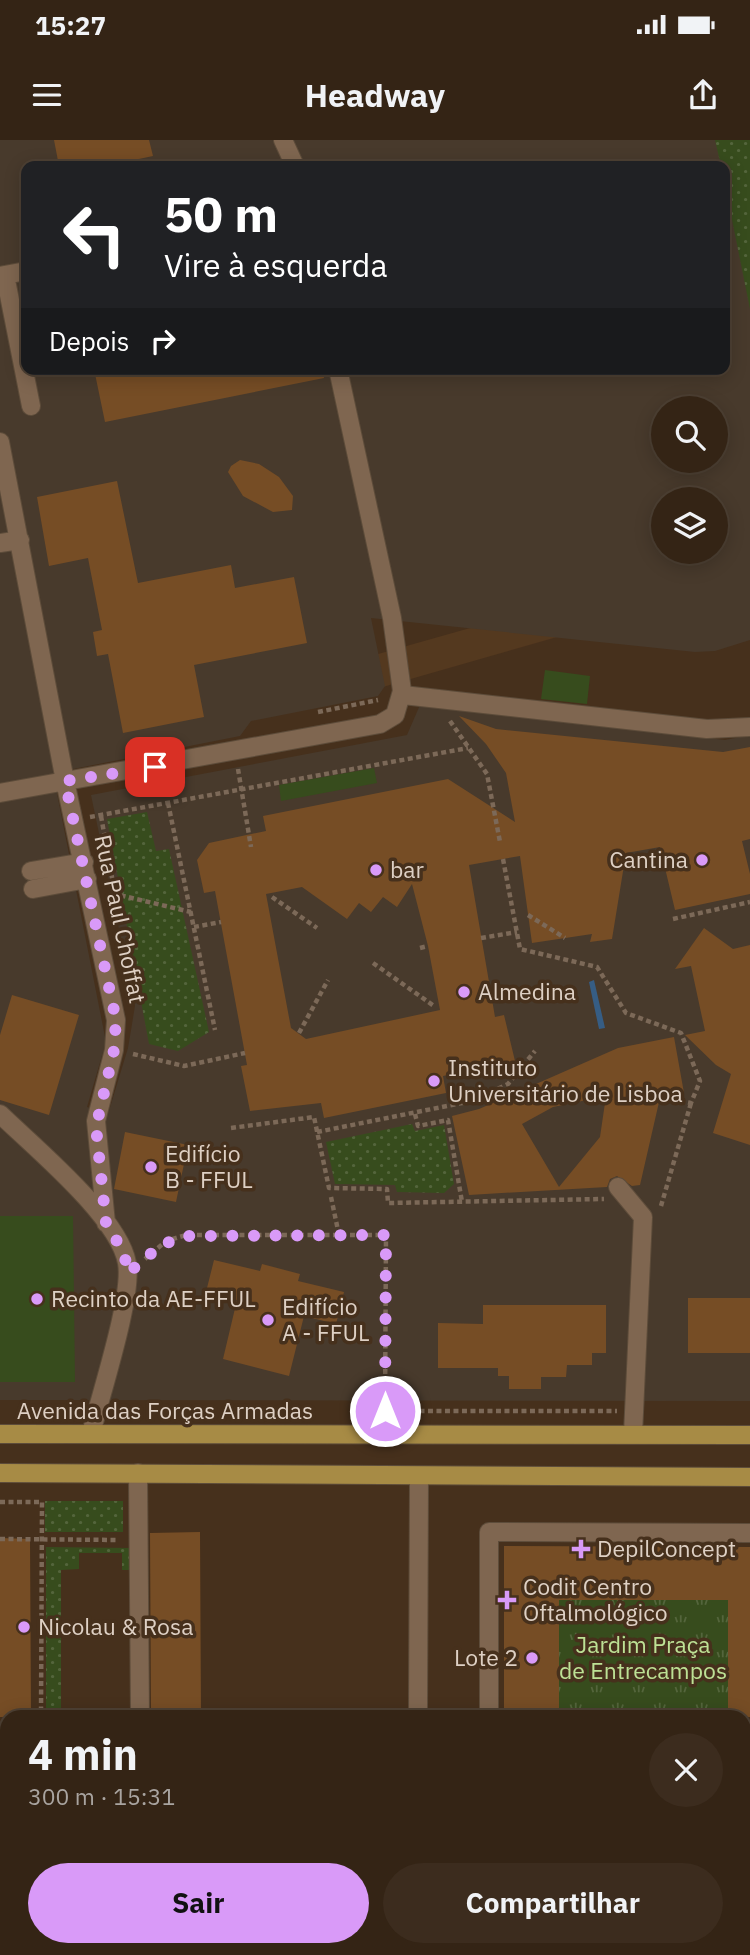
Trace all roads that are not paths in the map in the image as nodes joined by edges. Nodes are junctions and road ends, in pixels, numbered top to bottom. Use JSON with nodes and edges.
{"nodes":[{"id":1,"x":283,"y":140,"type":"edge"},
{"id":2,"x":293,"y":161,"type":"edge"},
{"id":3,"x":21,"y":272,"type":"edge"},
{"id":4,"x":3,"y":276,"type":"edge"},
{"id":5,"x":21,"y":360,"type":"edge"},
{"id":6,"x":24,"y":375,"type":"edge"},
{"id":7,"x":339,"y":375,"type":"edge"},
{"id":8,"x":31,"y":406,"type":"dead end"},
{"id":9,"x":0,"y":442,"type":"edge"},
{"id":10,"x":20,"y":540,"type":"junction"},
{"id":11,"x":0,"y":543,"type":"edge"},
{"id":12,"x":402,"y":695,"type":"junction"},
{"id":13,"x":750,"y":727,"type":"edge"},
{"id":14,"x":65,"y":781,"type":"junction"},
{"id":15,"x":0,"y":793,"type":"edge"},
{"id":16,"x":86,"y":870,"type":"junction"},
{"id":17,"x":32,"y":880,"type":"dead end"},
{"id":18,"x":0,"y":1114,"type":"edge"},
{"id":19,"x":618,"y":1187,"type":"dead end"},
{"id":20,"x":106,"y":1223,"type":"junction"},
{"id":21,"x":0,"y":1434,"type":"edge"},
{"id":22,"x":90,"y":1434,"type":"junction"},
{"id":23,"x":633,"y":1434,"type":"junction"},
{"id":24,"x":750,"y":1435,"type":"edge"},
{"id":25,"x":0,"y":1473,"type":"edge"},
{"id":26,"x":138,"y":1473,"type":"junction"},
{"id":27,"x":419,"y":1477,"type":"junction"},
{"id":28,"x":750,"y":1477,"type":"edge"},
{"id":29,"x":750,"y":1533,"type":"edge"},
{"id":30,"x":140,"y":1710,"type":"edge"},
{"id":31,"x":418,"y":1710,"type":"edge"},
{"id":32,"x":489,"y":1710,"type":"edge"}],
"edges":[{"from":1,"to":2,"type":"street"},
{"from":3,"to":4,"type":"street"},
{"from":4,"to":5,"type":"street"},
{"from":6,"to":8,"type":"street"},
{"from":7,"to":12,"type":"street"},
{"from":9,"to":10,"type":"street","name":"Rua Paul Choffat"},
{"from":10,"to":11,"type":"street"},
{"from":10,"to":14,"type":"street","name":"Rua Paul Choffat"},
{"from":12,"to":13,"type":"street"},
{"from":12,"to":14,"type":"street"},
{"from":14,"to":15,"type":"street"},
{"from":14,"to":16,"type":"street","name":"Rua Paul Choffat"},
{"from":16,"to":17,"type":"street"},
{"from":16,"to":20,"type":"street","name":"Rua Paul Choffat"},
{"from":18,"to":20,"type":"street"},
{"from":19,"to":23,"type":"street"},
{"from":20,"to":22,"type":"street"},
{"from":21,"to":22,"type":"main road","name":"Avenida das Forças Armadas"},
{"from":22,"to":23,"type":"main road","name":"Avenida das Forças Armadas"},
{"from":23,"to":24,"type":"main road","name":"Avenida das Forças Armadas"},
{"from":25,"to":26,"type":"main road"},
{"from":26,"to":27,"type":"main road"},
{"from":26,"to":30,"type":"street"},
{"from":27,"to":28,"type":"main road"},
{"from":27,"to":31,"type":"street"},
{"from":29,"to":32,"type":"street"}]}
